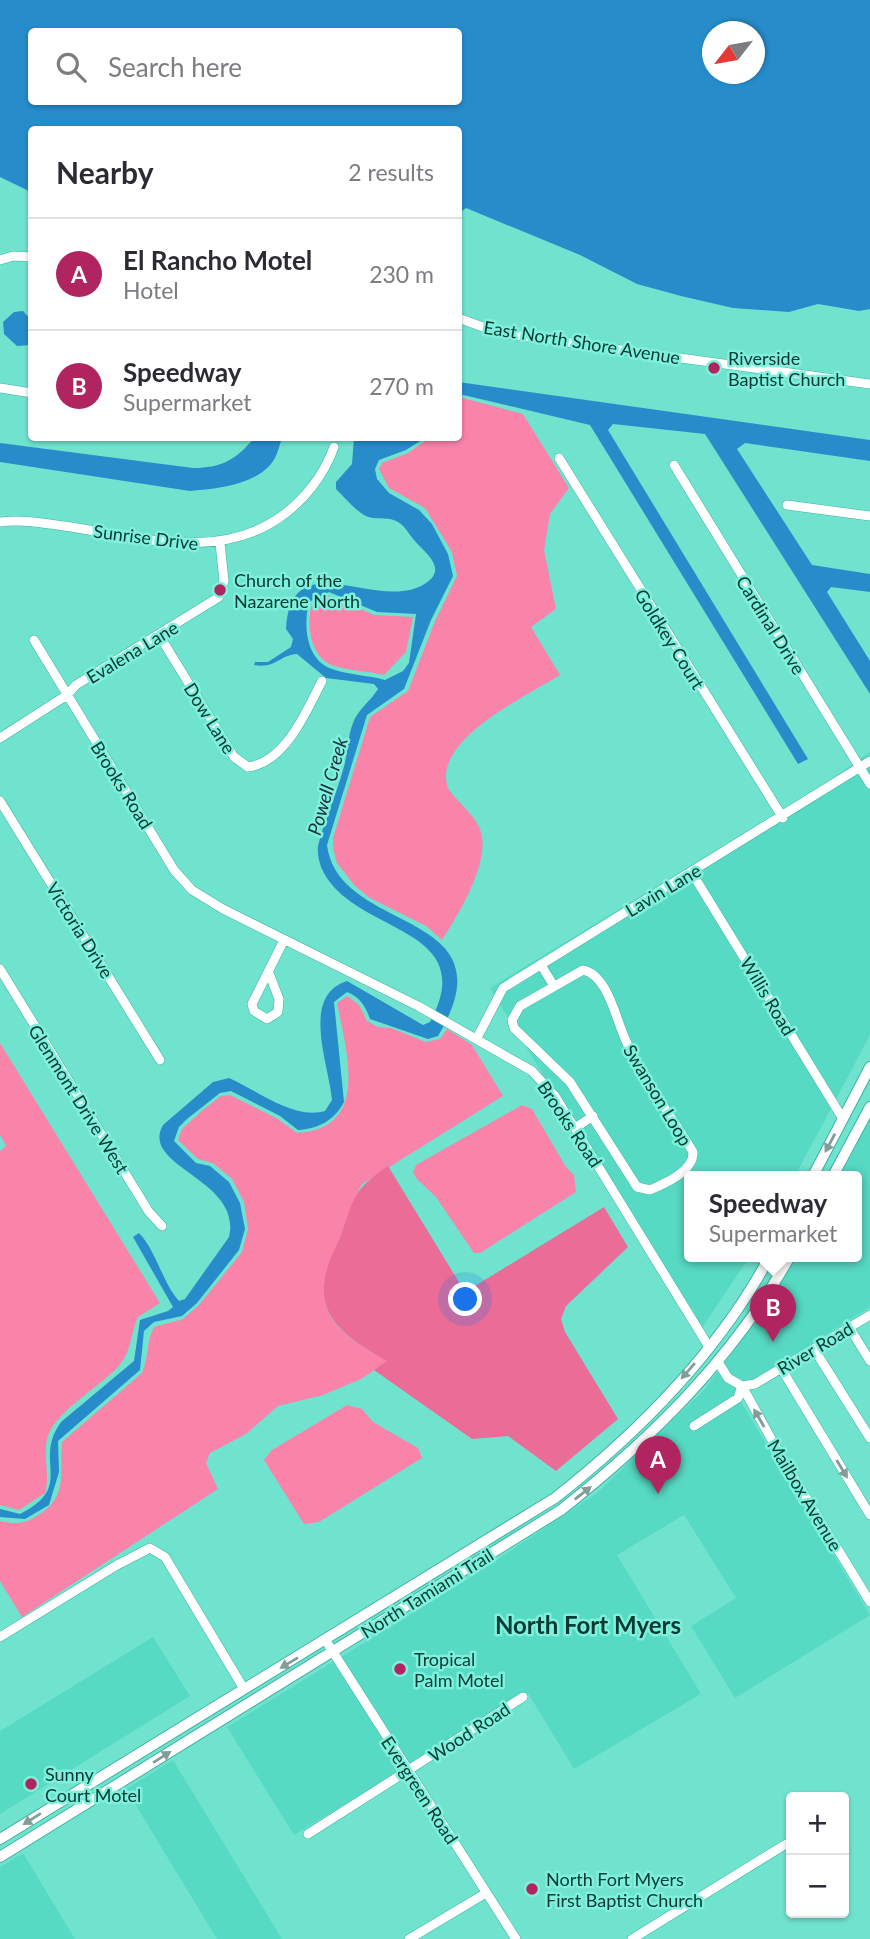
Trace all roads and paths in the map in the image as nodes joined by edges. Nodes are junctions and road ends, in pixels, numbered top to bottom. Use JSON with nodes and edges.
{"nodes":[{"id":1,"x":28,"y":257,"type":"edge"},
{"id":2,"x":0,"y":260,"type":"edge"},
{"id":3,"x":462,"y":319,"type":"edge"},
{"id":4,"x":870,"y":384,"type":"edge"},
{"id":5,"x":0,"y":388,"type":"edge"},
{"id":6,"x":28,"y":392,"type":"edge"},
{"id":7,"x":334,"y":447,"type":"dead end"},
{"id":8,"x":559,"y":458,"type":"dead end"},
{"id":9,"x":674,"y":464,"type":"dead end"},
{"id":10,"x":788,"y":505,"type":"dead end"},
{"id":11,"x":870,"y":516,"type":"edge"},
{"id":12,"x":0,"y":522,"type":"edge"},
{"id":13,"x":220,"y":543,"type":"junction"},
{"id":14,"x":159,"y":635,"type":"junction"},
{"id":15,"x":34,"y":640,"type":"dead end"},
{"id":16,"x":322,"y":681,"type":"dead end"},
{"id":17,"x":67,"y":695,"type":"junction"},
{"id":18,"x":0,"y":738,"type":"edge"},
{"id":19,"x":870,"y":761,"type":"edge"},
{"id":20,"x":860,"y":768,"type":"junction"},
{"id":21,"x":870,"y":784,"type":"edge"},
{"id":22,"x":0,"y":800,"type":"edge"},
{"id":23,"x":783,"y":818,"type":"junction"},
{"id":24,"x":692,"y":873,"type":"junction"},
{"id":25,"x":284,"y":940,"type":"junction"},
{"id":26,"x":541,"y":965,"type":"junction"},
{"id":27,"x":0,"y":969,"type":"edge"},
{"id":28,"x":269,"y":973,"type":"junction"},
{"id":29,"x":554,"y":986,"type":"junction"},
{"id":30,"x":477,"y":1038,"type":"junction"},
{"id":31,"x":160,"y":1060,"type":"dead end"},
{"id":32,"x":870,"y":1067,"type":"edge"},
{"id":33,"x":870,"y":1107,"type":"edge"},
{"id":34,"x":593,"y":1116,"type":"junction"},
{"id":35,"x":843,"y":1119,"type":"junction"},
{"id":36,"x":575,"y":1128,"type":"junction"},
{"id":37,"x":846,"y":1153,"type":"junction"},
{"id":38,"x":816,"y":1171,"type":"edge"},
{"id":39,"x":837,"y":1171,"type":"edge"},
{"id":40,"x":162,"y":1226,"type":"dead end"},
{"id":41,"x":766,"y":1262,"type":"edge"},
{"id":42,"x":787,"y":1262,"type":"edge"},
{"id":43,"x":870,"y":1315,"type":"edge"},
{"id":44,"x":727,"y":1321,"type":"junction"},
{"id":45,"x":849,"y":1328,"type":"junction"},
{"id":46,"x":709,"y":1347,"type":"junction"},
{"id":47,"x":814,"y":1349,"type":"junction"},
{"id":48,"x":870,"y":1361,"type":"edge"},
{"id":49,"x":718,"y":1363,"type":"junction"},
{"id":50,"x":781,"y":1368,"type":"junction"},
{"id":51,"x":698,"y":1385,"type":"junction"},
{"id":52,"x":742,"y":1386,"type":"junction"},
{"id":53,"x":694,"y":1426,"type":"dead end"},
{"id":54,"x":870,"y":1437,"type":"edge"},
{"id":55,"x":555,"y":1498,"type":"junction"},
{"id":56,"x":870,"y":1515,"type":"edge"},
{"id":57,"x":520,"y":1521,"type":"junction"},
{"id":58,"x":532,"y":1528,"type":"junction"},
{"id":59,"x":498,"y":1549,"type":"junction"},
{"id":60,"x":870,"y":1602,"type":"edge"},
{"id":61,"x":0,"y":1637,"type":"edge"},
{"id":62,"x":326,"y":1641,"type":"junction"},
{"id":63,"x":332,"y":1651,"type":"junction"},
{"id":64,"x":244,"y":1689,"type":"junction"},
{"id":65,"x":523,"y":1696,"type":"dead end"},
{"id":66,"x":137,"y":1756,"type":"junction"},
{"id":67,"x":408,"y":1772,"type":"junction"},
{"id":68,"x":100,"y":1778,"type":"junction"},
{"id":69,"x":113,"y":1788,"type":"junction"},
{"id":70,"x":75,"y":1811,"type":"junction"},
{"id":71,"x":308,"y":1834,"type":"dead end"},
{"id":72,"x":0,"y":1839,"type":"edge"},
{"id":73,"x":786,"y":1844,"type":"dead end"},
{"id":74,"x":0,"y":1857,"type":"edge"},
{"id":75,"x":486,"y":1893,"type":"junction"},
{"id":76,"x":409,"y":1939,"type":"edge"},
{"id":77,"x":516,"y":1939,"type":"edge"},
{"id":78,"x":632,"y":1939,"type":"edge"}],
"edges":[{"from":1,"to":2,"type":"street"},
{"from":3,"to":4,"type":"street","name":"East North Shore Avenue"},
{"from":5,"to":6,"type":"street"},
{"from":7,"to":13,"type":"street","name":"Sunrise Drive"},
{"from":8,"to":23,"type":"street","name":"Goldkey Court"},
{"from":9,"to":20,"type":"street","name":"Cardinal Drive"},
{"from":10,"to":11,"type":"street"},
{"from":12,"to":13,"type":"street","name":"Sunrise Drive"},
{"from":13,"to":14,"type":"street","name":"Evalena Lane"},
{"from":14,"to":16,"type":"street","name":"Dow Lane"},
{"from":14,"to":17,"type":"street","name":"Evalena Lane"},
{"from":15,"to":17,"type":"street","name":"Brooks Road"},
{"from":17,"to":18,"type":"street","name":"Evalena Lane"},
{"from":17,"to":25,"type":"street","name":"Brooks Road"},
{"from":19,"to":20,"type":"street","name":"Lavin Lane"},
{"from":20,"to":21,"type":"street","name":"Cardinal Drive"},
{"from":20,"to":23,"type":"street","name":"Lavin Lane"},
{"from":22,"to":31,"type":"street","name":"Victoria Drive"},
{"from":23,"to":24,"type":"street","name":"Lavin Lane"},
{"from":24,"to":26,"type":"street","name":"Lavin Lane"},
{"from":24,"to":35,"type":"street","name":"Willis Road"},
{"from":25,"to":28,"type":"street"},
{"from":25,"to":30,"type":"street","name":"Brooks Road"},
{"from":26,"to":29,"type":"street"},
{"from":26,"to":30,"type":"street","name":"Lavin Lane"},
{"from":27,"to":40,"type":"street","name":"Glenmont Drive West"},
{"from":28,"to":28,"type":"street"},
{"from":29,"to":34,"type":"street","name":"Swanson Loop"},
{"from":29,"to":34,"type":"street","name":"Swanson Loop"},
{"from":30,"to":36,"type":"street","name":"Brooks Road"},
{"from":32,"to":35,"type":"main road"},
{"from":33,"to":37,"type":"main road"},
{"from":34,"to":36,"type":"street"},
{"from":35,"to":37,"type":"main road"},
{"from":35,"to":38,"type":"main road","one_way":true},
{"from":36,"to":46,"type":"street","name":"Brooks Road"},
{"from":37,"to":39,"type":"main road"},
{"from":41,"to":44,"type":"main road","name":"North Tamiami Trail"},
{"from":42,"to":49,"type":"main road","name":"North Tamiami Trail"},
{"from":43,"to":45,"type":"street","name":"River Road"},
{"from":44,"to":46,"type":"main road","name":"North Tamiami Trail"},
{"from":44,"to":49,"type":"main road"},
{"from":45,"to":47,"type":"street","name":"River Road"},
{"from":45,"to":48,"type":"street"},
{"from":46,"to":51,"type":"main road"},
{"from":46,"to":55,"type":"main road","name":"North Tamiami Trail","one_way":true},
{"from":47,"to":50,"type":"street","name":"River Road"},
{"from":47,"to":54,"type":"street"},
{"from":49,"to":51,"type":"main road","name":"North Tamiami Trail"},
{"from":49,"to":52,"type":"street"},
{"from":50,"to":52,"type":"street","name":"River Road"},
{"from":50,"to":56,"type":"street","one_way":true},
{"from":58,"to":51,"type":"main road","name":"North Tamiami Trail","one_way":true},
{"from":52,"to":53,"type":"street","name":"River Road"},
{"from":60,"to":52,"type":"street","name":"Mailbox Avenue","one_way":true},
{"from":55,"to":57,"type":"main road","name":"North Tamiami Trail"},
{"from":55,"to":58,"type":"main road"},
{"from":57,"to":59,"type":"main road"},
{"from":57,"to":62,"type":"main road","name":"North Tamiami Trail"},
{"from":58,"to":59,"type":"main road","name":"North Tamiami Trail"},
{"from":59,"to":63,"type":"main road","name":"North Tamiami Trail"},
{"from":61,"to":64,"type":"street"},
{"from":62,"to":63,"type":"street","name":"Evergreen Road"},
{"from":62,"to":64,"type":"main road","name":"North Tamiami Trail","one_way":true},
{"from":63,"to":67,"type":"street","name":"Evergreen Road"},
{"from":69,"to":63,"type":"main road","name":"North Tamiami Trail","one_way":true},
{"from":64,"to":66,"type":"main road","name":"North Tamiami Trail"},
{"from":65,"to":67,"type":"street","name":"Wood Road"},
{"from":66,"to":68,"type":"main road","name":"North Tamiami Trail"},
{"from":66,"to":69,"type":"main road"},
{"from":67,"to":71,"type":"street","name":"Wood Road"},
{"from":67,"to":75,"type":"street","name":"Evergreen Road"},
{"from":68,"to":70,"type":"main road"},
{"from":68,"to":72,"type":"main road","name":"North Tamiami Trail","one_way":true},
{"from":69,"to":70,"type":"main road","name":"North Tamiami Trail"},
{"from":70,"to":74,"type":"main road","name":"North Tamiami Trail"},
{"from":73,"to":78,"type":"street"},
{"from":75,"to":76,"type":"street"},
{"from":75,"to":77,"type":"street","name":"Evergreen Road"}]}
